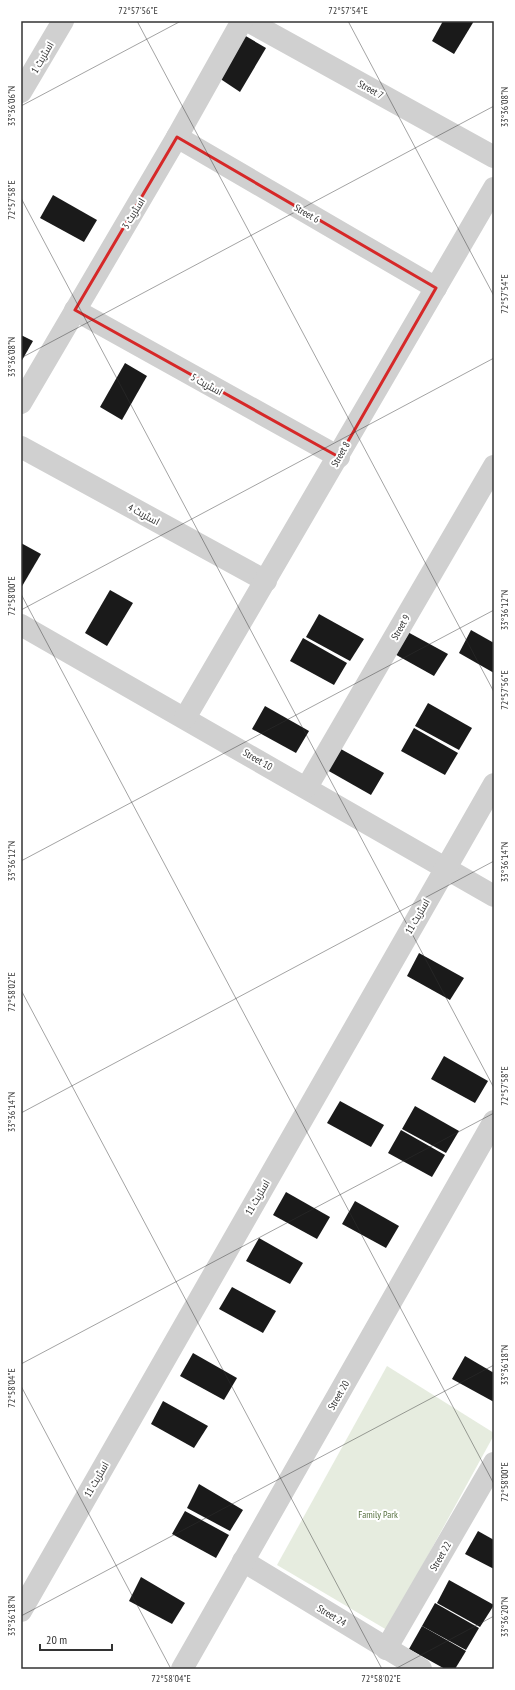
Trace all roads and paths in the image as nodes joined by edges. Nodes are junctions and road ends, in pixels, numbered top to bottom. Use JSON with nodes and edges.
{"nodes":[{"id":1,"x":63,"y":21,"type":"edge"},
{"id":2,"x":242,"y":21,"type":"edge"},
{"id":3,"x":248,"y":21,"type":"edge"},
{"id":4,"x":21,"y":92,"type":"edge"},
{"id":5,"x":178,"y":137,"type":"junction"},
{"id":6,"x":494,"y":157,"type":"edge"},
{"id":7,"x":494,"y":188,"type":"edge"},
{"id":8,"x":436,"y":288,"type":"junction"},
{"id":9,"x":75,"y":310,"type":"junction"},
{"id":10,"x":21,"y":403,"type":"edge"},
{"id":11,"x":21,"y":447,"type":"edge"},
{"id":12,"x":338,"y":457,"type":"junction"},
{"id":13,"x":494,"y":466,"type":"edge"},
{"id":14,"x":266,"y":581,"type":"junction"},
{"id":15,"x":21,"y":625,"type":"edge"},
{"id":16,"x":186,"y":718,"type":"junction"},
{"id":17,"x":494,"y":784,"type":"edge"},
{"id":18,"x":306,"y":787,"type":"junction"},
{"id":19,"x":445,"y":868,"type":"junction"},
{"id":20,"x":494,"y":896,"type":"edge"},
{"id":21,"x":494,"y":1121,"type":"edge"},
{"id":22,"x":494,"y":1463,"type":"edge"},
{"id":23,"x":243,"y":1561,"type":"junction"},
{"id":24,"x":21,"y":1611,"type":"edge"},
{"id":25,"x":386,"y":1649,"type":"junction"},
{"id":26,"x":182,"y":1669,"type":"edge"},
{"id":27,"x":421,"y":1669,"type":"edge"}],
"edges":[{"from":1,"to":4,"type":"street","name":"اسٹریٹ 1"},
{"from":2,"to":5,"type":"street","name":"اسٹریٹ 3"},
{"from":3,"to":6,"type":"street","name":"Street 7"},
{"from":5,"to":8,"type":"street","name":"Street 6"},
{"from":5,"to":9,"type":"street","name":"اسٹریٹ 3"},
{"from":7,"to":8,"type":"street","name":"Street 8"},
{"from":8,"to":12,"type":"street","name":"Street 8"},
{"from":9,"to":10,"type":"street","name":"اسٹریٹ 3"},
{"from":9,"to":12,"type":"street","name":"اسٹریٹ 5"},
{"from":11,"to":14,"type":"street","name":"اسٹریٹ 4"},
{"from":12,"to":14,"type":"street","name":"Street 8"},
{"from":13,"to":18,"type":"street","name":"Street 9"},
{"from":14,"to":16,"type":"street","name":"Street 8"},
{"from":15,"to":16,"type":"street","name":"Street 10"},
{"from":16,"to":18,"type":"street","name":"Street 10"},
{"from":17,"to":19,"type":"street","name":"اسٹریٹ 11"},
{"from":18,"to":19,"type":"street","name":"Street 10"},
{"from":19,"to":20,"type":"street","name":"Street 10"},
{"from":19,"to":24,"type":"street","name":"اسٹریٹ 11"},
{"from":21,"to":23,"type":"street","name":"Street 20"},
{"from":22,"to":25,"type":"street","name":"Street 22"},
{"from":23,"to":25,"type":"street","name":"Street 24"},
{"from":23,"to":26,"type":"street","name":"Street 20"},
{"from":25,"to":27,"type":"street","name":"Street 24"}]}
